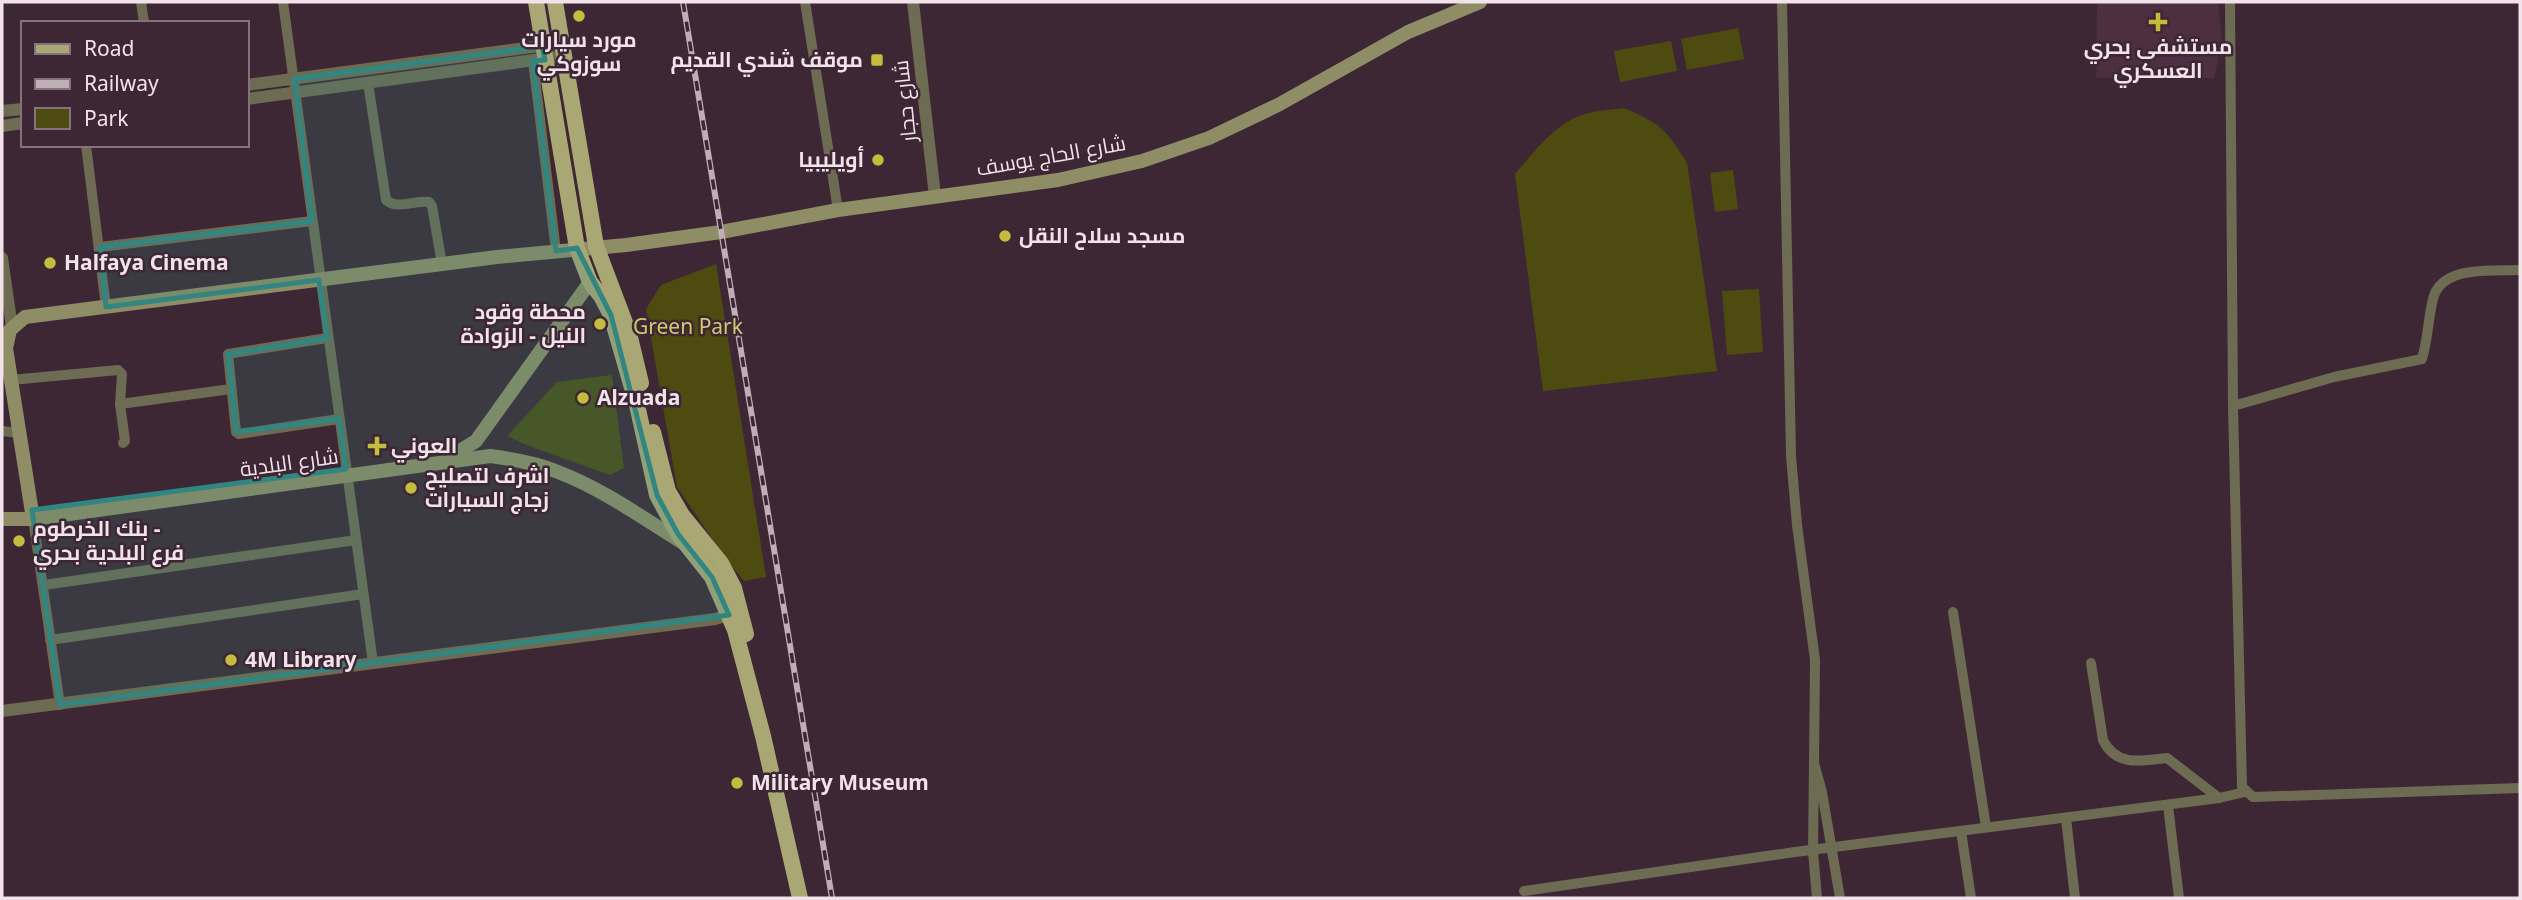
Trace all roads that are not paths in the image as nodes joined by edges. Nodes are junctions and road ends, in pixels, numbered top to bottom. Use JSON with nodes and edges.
{"nodes":[{"id":1,"x":141,"y":2,"type":"edge"},
{"id":2,"x":283,"y":2,"type":"edge"},
{"id":3,"x":536,"y":2,"type":"edge"},
{"id":4,"x":555,"y":2,"type":"edge"},
{"id":5,"x":805,"y":2,"type":"edge"},
{"id":6,"x":913,"y":2,"type":"edge"},
{"id":7,"x":1477,"y":2,"type":"edge"},
{"id":8,"x":1782,"y":2,"type":"edge"},
{"id":9,"x":2230,"y":2,"type":"edge"},
{"id":10,"x":144,"y":21,"type":"edge"},
{"id":11,"x":563,"y":49,"type":"junction"},
{"id":12,"x":540,"y":56,"type":"junction"},
{"id":13,"x":294,"y":79,"type":"junction"},
{"id":14,"x":368,"y":83,"type":"junction"},
{"id":15,"x":248,"y":85,"type":"edge"},
{"id":16,"x":296,"y":93,"type":"junction"},
{"id":17,"x":248,"y":99,"type":"edge"},
{"id":18,"x":21,"y":109,"type":"edge"},
{"id":19,"x":2,"y":111,"type":"edge"},
{"id":20,"x":21,"y":123,"type":"edge"},
{"id":21,"x":2,"y":126,"type":"edge"},
{"id":22,"x":86,"y":147,"type":"edge"},
{"id":23,"x":934,"y":196,"type":"junction"},
{"id":24,"x":838,"y":210,"type":"junction"},
{"id":25,"x":312,"y":221,"type":"junction"},
{"id":26,"x":596,"y":246,"type":"junction"},
{"id":27,"x":100,"y":247,"type":"junction"},
{"id":28,"x":577,"y":248,"type":"junction"},
{"id":29,"x":556,"y":251,"type":"junction"},
{"id":30,"x":2,"y":258,"type":"edge"},
{"id":31,"x":442,"y":264,"type":"junction"},
{"id":32,"x":2520,"y":270,"type":"edge"},
{"id":33,"x":319,"y":280,"type":"junction"},
{"id":34,"x":590,"y":282,"type":"junction"},
{"id":35,"x":106,"y":307,"type":"junction"},
{"id":36,"x":8,"y":329,"type":"edge"},
{"id":37,"x":327,"y":338,"type":"junction"},
{"id":38,"x":11,"y":380,"type":"junction"},
{"id":39,"x":231,"y":389,"type":"junction"},
{"id":40,"x":120,"y":404,"type":"junction"},
{"id":41,"x":2233,"y":406,"type":"junction"},
{"id":42,"x":338,"y":419,"type":"junction"},
{"id":43,"x":2,"y":431,"type":"edge"},
{"id":44,"x":19,"y":432,"type":"junction"},
{"id":45,"x":123,"y":443,"type":"dead end"},
{"id":46,"x":347,"y":473,"type":"junction"},
{"id":47,"x":2,"y":509,"type":"edge"},
{"id":48,"x":33,"y":514,"type":"junction"},
{"id":49,"x":2,"y":519,"type":"edge"},
{"id":50,"x":356,"y":540,"type":"junction"},
{"id":51,"x":687,"y":544,"type":"junction"},
{"id":52,"x":44,"y":585,"type":"junction"},
{"id":53,"x":363,"y":594,"type":"junction"},
{"id":54,"x":1952,"y":612,"type":"dead end"},
{"id":55,"x":729,"y":615,"type":"junction"},
{"id":56,"x":50,"y":639,"type":"junction"},
{"id":57,"x":373,"y":663,"type":"junction"},
{"id":58,"x":2091,"y":663,"type":"dead end"},
{"id":59,"x":60,"y":705,"type":"junction"},
{"id":60,"x":2,"y":711,"type":"edge"},
{"id":61,"x":1814,"y":763,"type":"junction"},
{"id":62,"x":2520,"y":788,"type":"edge"},
{"id":63,"x":2245,"y":792,"type":"junction"},
{"id":64,"x":2219,"y":798,"type":"junction"},
{"id":65,"x":2168,"y":805,"type":"junction"},
{"id":66,"x":2066,"y":818,"type":"junction"},
{"id":67,"x":1986,"y":828,"type":"junction"},
{"id":68,"x":1961,"y":831,"type":"junction"},
{"id":69,"x":1831,"y":849,"type":"junction"},
{"id":70,"x":1813,"y":851,"type":"junction"},
{"id":71,"x":1524,"y":891,"type":"dead end"},
{"id":72,"x":800,"y":898,"type":"edge"},
{"id":73,"x":808,"y":898,"type":"edge"},
{"id":74,"x":1817,"y":898,"type":"edge"},
{"id":75,"x":1840,"y":898,"type":"edge"},
{"id":76,"x":1971,"y":898,"type":"edge"},
{"id":77,"x":2076,"y":898,"type":"edge"},
{"id":78,"x":2179,"y":898,"type":"edge"}],
"edges":[{"from":1,"to":10,"type":"street"},
{"from":2,"to":13,"type":"street"},
{"from":3,"to":12,"type":"main road"},
{"from":4,"to":11,"type":"main road"},
{"from":5,"to":24,"type":"street"},
{"from":6,"to":23,"type":"street","name":"شارع حجار"},
{"from":7,"to":23,"type":"main road","name":"شارع الحاج يوسف"},
{"from":8,"to":61,"type":"street"},
{"from":9,"to":41,"type":"street"},
{"from":11,"to":12,"type":"street"},
{"from":11,"to":26,"type":"main road"},
{"from":12,"to":13,"type":"street"},
{"from":12,"to":14,"type":"street"},
{"from":12,"to":28,"type":"main road"},
{"from":12,"to":29,"type":"street"},
{"from":13,"to":15,"type":"street"},
{"from":13,"to":16,"type":"street"},
{"from":14,"to":16,"type":"street"},
{"from":14,"to":31,"type":"street"},
{"from":16,"to":17,"type":"street"},
{"from":16,"to":25,"type":"street"},
{"from":18,"to":19,"type":"street"},
{"from":20,"to":21,"type":"street"},
{"from":22,"to":27,"type":"street"},
{"from":23,"to":24,"type":"main road","name":"شارع الحاج يوسف"},
{"from":24,"to":26,"type":"main road","name":"شارع الحاج يوسف"},
{"from":25,"to":27,"type":"street"},
{"from":25,"to":33,"type":"street"},
{"from":26,"to":28,"type":"main road","name":"شارع الحاج يوسف"},
{"from":26,"to":73,"type":"main road"},
{"from":27,"to":35,"type":"street"},
{"from":28,"to":29,"type":"main road","name":"شارع الحاج يوسف"},
{"from":28,"to":34,"type":"main road"},
{"from":29,"to":31,"type":"main road","name":"شارع الحاج يوسف"},
{"from":30,"to":36,"type":"street"},
{"from":31,"to":33,"type":"main road","name":"شارع الحاج يوسف"},
{"from":32,"to":41,"type":"street"},
{"from":33,"to":35,"type":"main road","name":"شارع الحاج يوسف"},
{"from":33,"to":37,"type":"street"},
{"from":34,"to":46,"type":"main road","name":"شارع البلدية"},
{"from":34,"to":51,"type":"main road"},
{"from":35,"to":36,"type":"main road","name":"شارع الحاج يوسف"},
{"from":36,"to":38,"type":"main road"},
{"from":37,"to":39,"type":"street"},
{"from":37,"to":42,"type":"street"},
{"from":38,"to":40,"type":"street"},
{"from":38,"to":44,"type":"main road"},
{"from":39,"to":40,"type":"street"},
{"from":39,"to":42,"type":"street"},
{"from":40,"to":45,"type":"street"},
{"from":41,"to":63,"type":"street"},
{"from":42,"to":46,"type":"street"},
{"from":43,"to":44,"type":"street"},
{"from":44,"to":48,"type":"main road"},
{"from":46,"to":48,"type":"main road","name":"شارع البلدية"},
{"from":46,"to":50,"type":"street"},
{"from":46,"to":51,"type":"main road","name":"شارع البلدية"},
{"from":47,"to":48,"type":"main road","name":"شارع البلدية"},
{"from":48,"to":49,"type":"main road","name":"شارع البلدية"},
{"from":48,"to":52,"type":"street"},
{"from":50,"to":52,"type":"street"},
{"from":50,"to":53,"type":"street"},
{"from":51,"to":55,"type":"main road"},
{"from":52,"to":56,"type":"street"},
{"from":53,"to":56,"type":"street"},
{"from":53,"to":57,"type":"street"},
{"from":54,"to":67,"type":"street"},
{"from":55,"to":57,"type":"street"},
{"from":55,"to":72,"type":"main road"},
{"from":56,"to":59,"type":"street"},
{"from":57,"to":59,"type":"street"},
{"from":58,"to":64,"type":"street"},
{"from":59,"to":60,"type":"street"},
{"from":61,"to":69,"type":"street"},
{"from":61,"to":70,"type":"street"},
{"from":62,"to":63,"type":"street"},
{"from":63,"to":64,"type":"street"},
{"from":64,"to":65,"type":"street"},
{"from":65,"to":66,"type":"street"},
{"from":65,"to":78,"type":"street"},
{"from":66,"to":67,"type":"street"},
{"from":66,"to":77,"type":"street"},
{"from":67,"to":68,"type":"street"},
{"from":68,"to":69,"type":"street"},
{"from":68,"to":76,"type":"street"},
{"from":69,"to":70,"type":"street"},
{"from":69,"to":75,"type":"street"},
{"from":70,"to":71,"type":"street"},
{"from":70,"to":74,"type":"street"}]}
